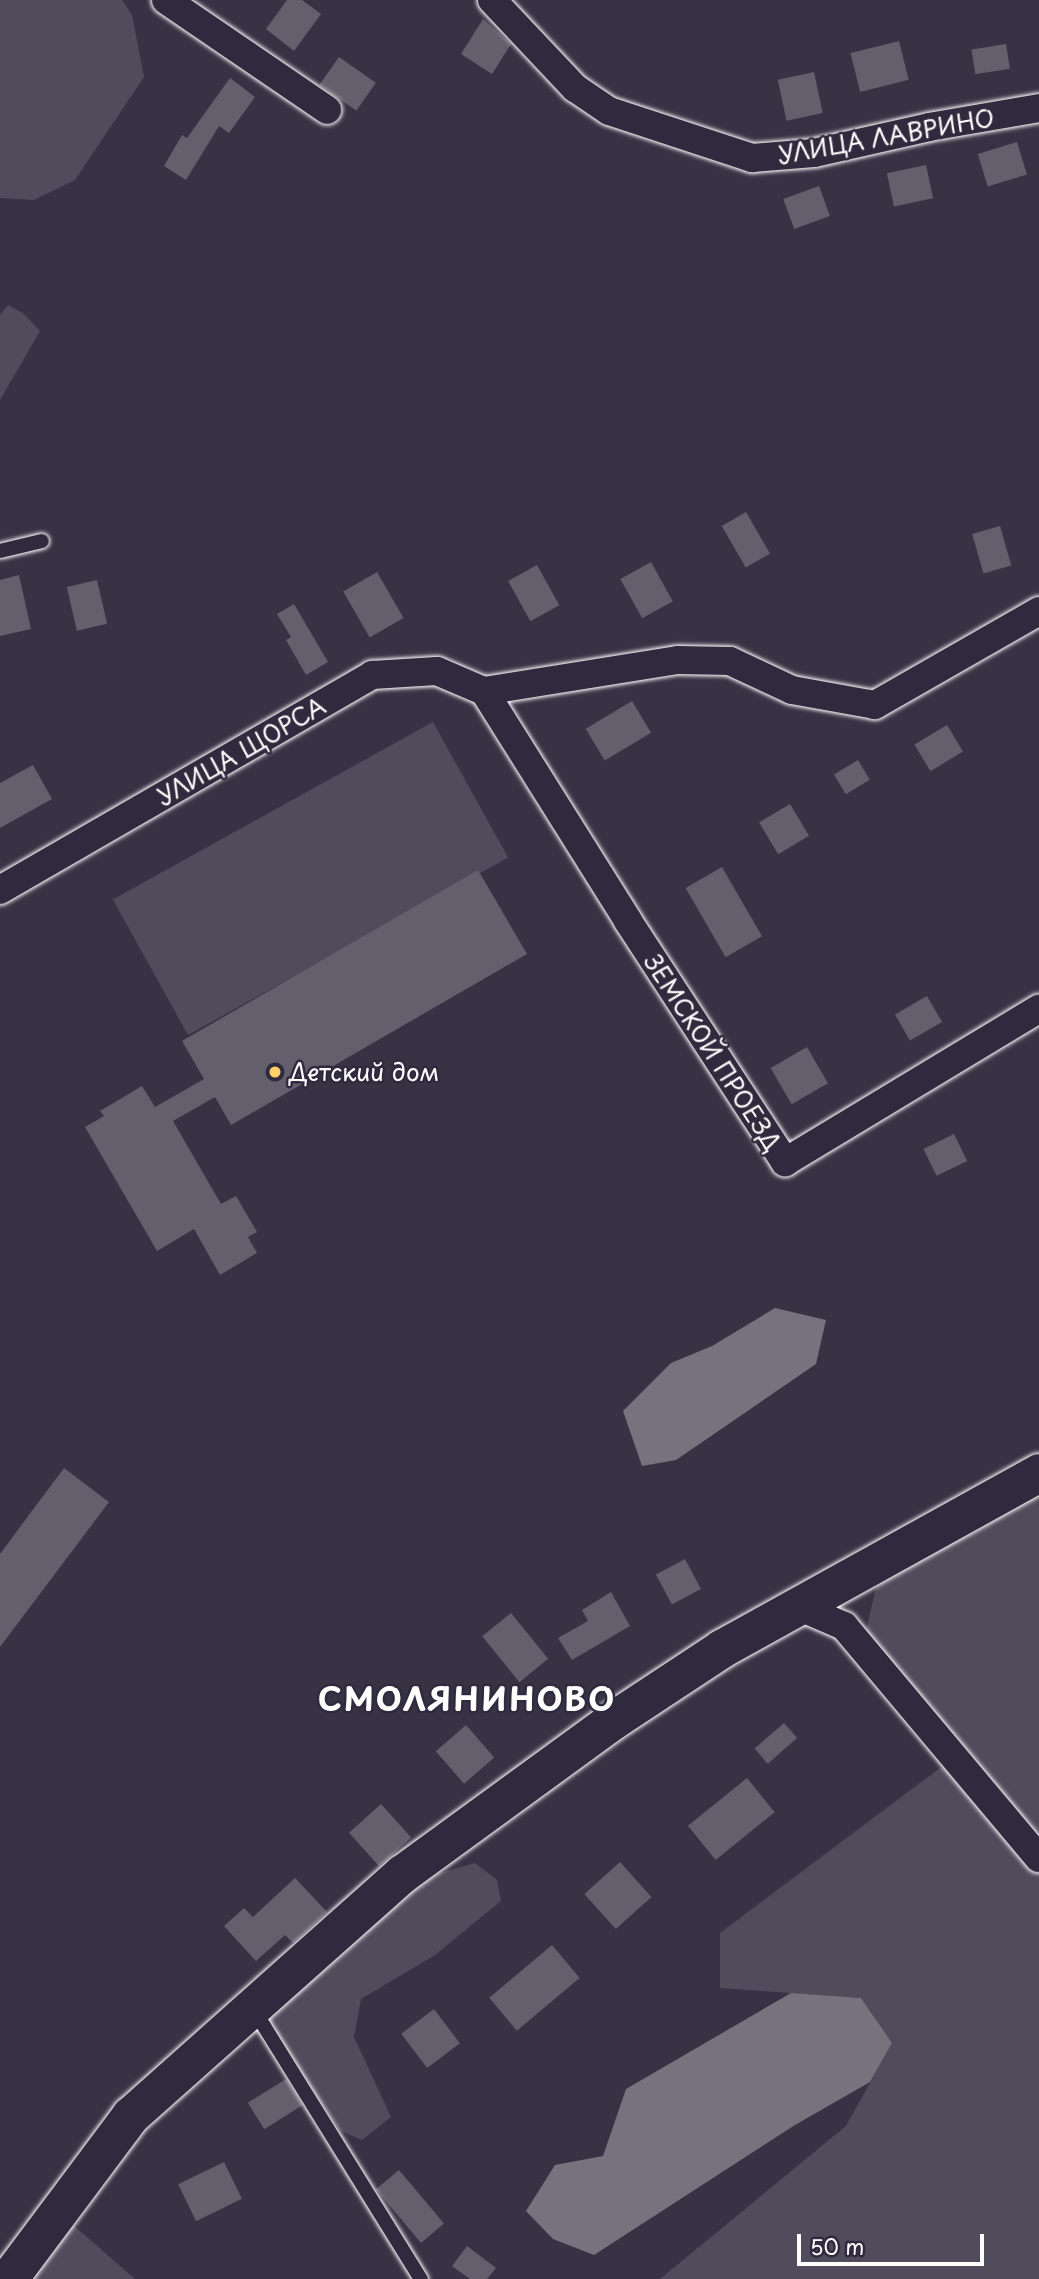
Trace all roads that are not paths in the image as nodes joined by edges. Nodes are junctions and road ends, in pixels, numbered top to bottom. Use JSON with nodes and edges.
{"nodes":[{"id":1,"x":166,"y":0,"type":"edge"},
{"id":2,"x":492,"y":0,"type":"edge"},
{"id":3,"x":1039,"y":108,"type":"edge"},
{"id":4,"x":327,"y":110,"type":"dead end"},
{"id":5,"x":42,"y":541,"type":"dead end"},
{"id":6,"x":0,"y":551,"type":"edge"},
{"id":7,"x":1039,"y":611,"type":"edge"},
{"id":8,"x":489,"y":690,"type":"junction"},
{"id":9,"x":0,"y":890,"type":"edge"},
{"id":10,"x":1039,"y":1009,"type":"edge"},
{"id":11,"x":1039,"y":1473,"type":"edge"},
{"id":12,"x":800,"y":1607,"type":"junction"},
{"id":13,"x":1039,"y":1857,"type":"edge"},
{"id":14,"x":254,"y":2010,"type":"junction"},
{"id":15,"x":9,"y":2279,"type":"edge"},
{"id":16,"x":421,"y":2279,"type":"edge"}],
"edges":[{"from":1,"to":4,"type":"street"},
{"from":2,"to":3,"type":"street","name":"УЛИЦА ЛАВРИНО"},
{"from":5,"to":6,"type":"lane"},
{"from":7,"to":8,"type":"street"},
{"from":8,"to":9,"type":"street","name":"УЛИЦА ЩОРСА"},
{"from":8,"to":10,"type":"street","name":"ЗЕМСКОЙ ПРОЕЗД"},
{"from":11,"to":12,"type":"main road"},
{"from":12,"to":13,"type":"street"},
{"from":12,"to":14,"type":"main road"},
{"from":14,"to":15,"type":"main road"},
{"from":14,"to":16,"type":"lane"}]}
